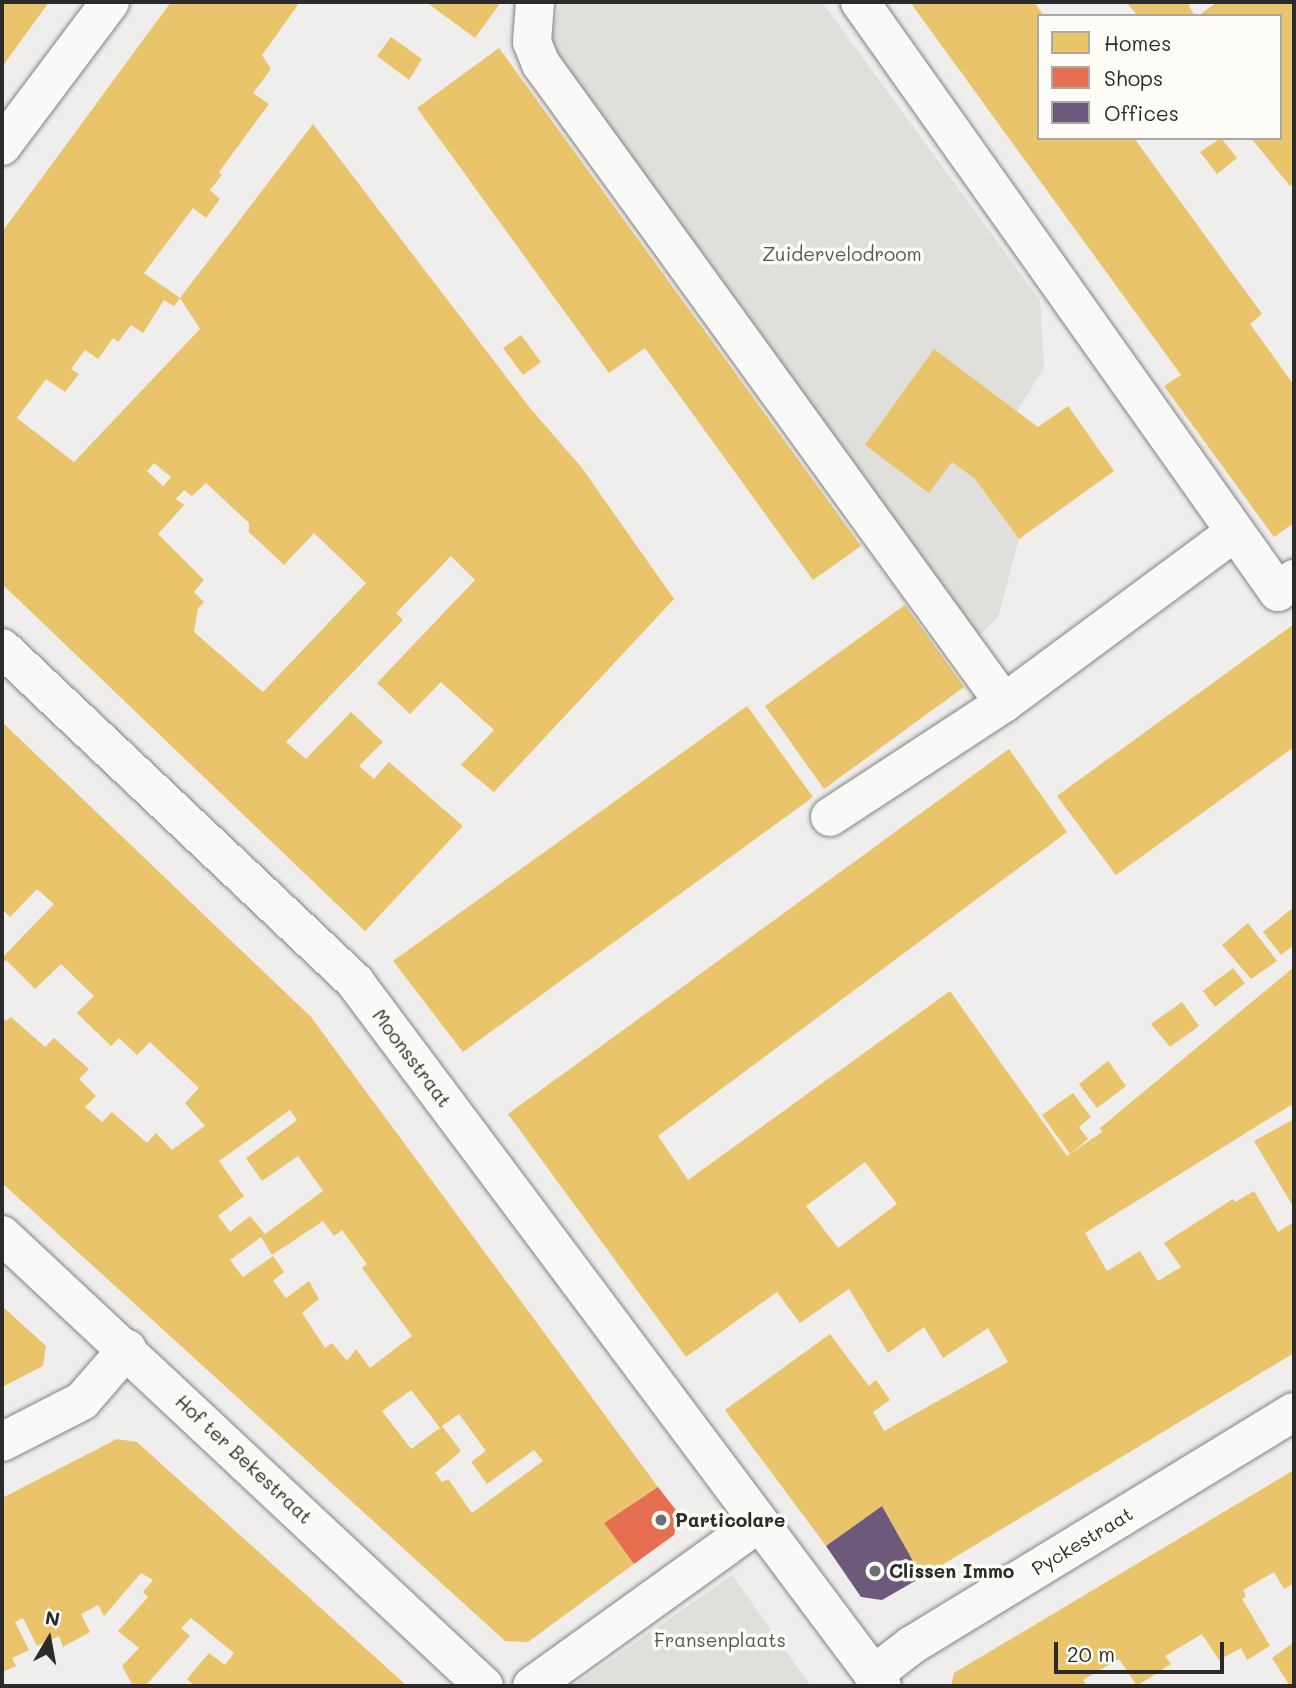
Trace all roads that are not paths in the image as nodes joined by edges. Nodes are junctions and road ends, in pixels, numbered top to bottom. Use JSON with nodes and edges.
{"nodes":[{"id":1,"x":110,"y":2,"type":"edge"},
{"id":2,"x":535,"y":2,"type":"edge"},
{"id":3,"x":860,"y":2,"type":"edge"},
{"id":4,"x":2,"y":146,"type":"edge"},
{"id":5,"x":1234,"y":533,"type":"junction"},
{"id":6,"x":1294,"y":579,"type":"edge"},
{"id":7,"x":2,"y":648,"type":"edge"},
{"id":8,"x":1004,"y":703,"type":"junction"},
{"id":9,"x":830,"y":817,"type":"dead end"},
{"id":10,"x":2,"y":1235,"type":"edge"},
{"id":11,"x":127,"y":1349,"type":"junction"},
{"id":12,"x":1294,"y":1412,"type":"edge"},
{"id":13,"x":2,"y":1442,"type":"edge"},
{"id":14,"x":759,"y":1523,"type":"junction"},
{"id":15,"x":878,"y":1681,"type":"edge"},
{"id":16,"x":484,"y":1686,"type":"edge"},
{"id":17,"x":532,"y":1686,"type":"edge"}],
"edges":[{"from":1,"to":4,"type":"street"},
{"from":2,"to":8,"type":"street"},
{"from":3,"to":5,"type":"street"},
{"from":5,"to":6,"type":"street"},
{"from":5,"to":8,"type":"street"},
{"from":7,"to":14,"type":"street","name":"Moonsstraat"},
{"from":8,"to":9,"type":"street"},
{"from":10,"to":11,"type":"street","name":"Hof ter Bekestraat"},
{"from":11,"to":13,"type":"street"},
{"from":11,"to":16,"type":"street","name":"Hof ter Bekestraat"},
{"from":12,"to":15,"type":"street","name":"Pyckestraat"},
{"from":14,"to":15,"type":"street"},
{"from":14,"to":17,"type":"street"}]}
